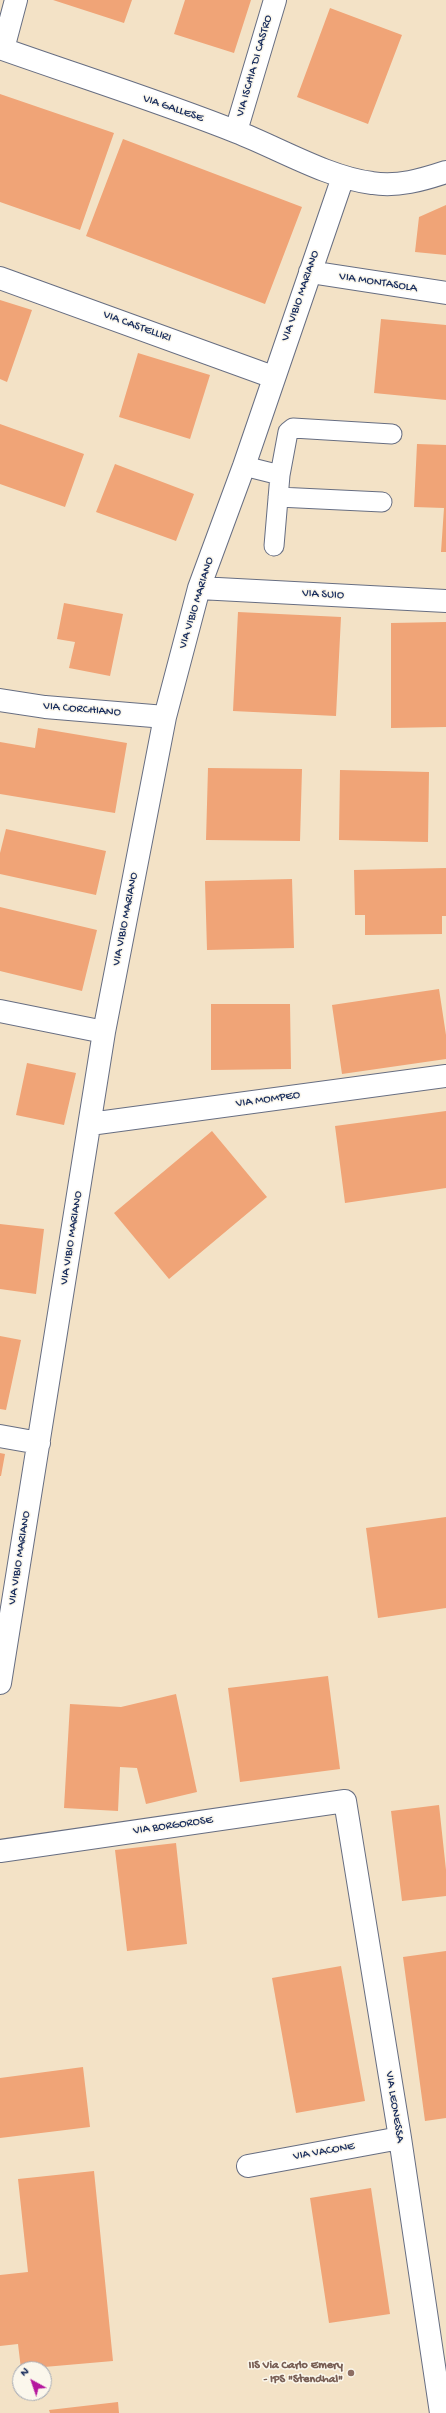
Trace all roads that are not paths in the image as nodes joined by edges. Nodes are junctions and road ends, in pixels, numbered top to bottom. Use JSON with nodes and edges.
{"nodes":[{"id":1,"x":16,"y":0,"type":"edge"},
{"id":2,"x":275,"y":0,"type":"edge"},
{"id":3,"x":1,"y":49,"type":"edge"},
{"id":4,"x":236,"y":131,"type":"junction"},
{"id":5,"x":446,"y":172,"type":"edge"},
{"id":6,"x":343,"y":176,"type":"junction"},
{"id":7,"x":310,"y":272,"type":"junction"},
{"id":8,"x":0,"y":278,"type":"edge"},
{"id":9,"x":446,"y":293,"type":"edge"},
{"id":10,"x":273,"y":377,"type":"junction"},
{"id":11,"x":392,"y":434,"type":"dead end"},
{"id":12,"x":244,"y":466,"type":"junction"},
{"id":13,"x":280,"y":475,"type":"junction"},
{"id":14,"x":278,"y":497,"type":"junction"},
{"id":15,"x":382,"y":502,"type":"dead end"},
{"id":16,"x":274,"y":546,"type":"dead end"},
{"id":17,"x":199,"y":588,"type":"junction"},
{"id":18,"x":446,"y":601,"type":"edge"},
{"id":19,"x":0,"y":700,"type":"edge"},
{"id":20,"x":164,"y":717,"type":"junction"},
{"id":21,"x":0,"y":1011,"type":"edge"},
{"id":22,"x":104,"y":1032,"type":"junction"},
{"id":23,"x":446,"y":1076,"type":"edge"},
{"id":24,"x":90,"y":1124,"type":"junction"},
{"id":25,"x":0,"y":1436,"type":"edge"},
{"id":26,"x":38,"y":1443,"type":"junction"},
{"id":27,"x":0,"y":1683,"type":"edge"},
{"id":28,"x":345,"y":1801,"type":"joint"},
{"id":29,"x":0,"y":1851,"type":"edge"},
{"id":30,"x":400,"y":2138,"type":"junction"},
{"id":31,"x":248,"y":2166,"type":"dead end"},
{"id":32,"x":441,"y":2413,"type":"edge"}],
"edges":[{"from":1,"to":3,"type":"street"},
{"from":2,"to":4,"type":"street","name":"VIA ISCHIA DI CASTRO"},
{"from":3,"to":4,"type":"street","name":"VIA GALLESE"},
{"from":4,"to":6,"type":"street","name":"VIA GALLESE"},
{"from":5,"to":6,"type":"street","name":"VIA GALLESE"},
{"from":6,"to":7,"type":"street","name":"VIA VIBIO MARIANO"},
{"from":7,"to":9,"type":"street","name":"VIA MONTASOLA"},
{"from":7,"to":10,"type":"street","name":"VIA VIBIO MARIANO"},
{"from":8,"to":10,"type":"street","name":"VIA CASTELLIRI"},
{"from":10,"to":12,"type":"street","name":"VIA VIBIO MARIANO"},
{"from":11,"to":13,"type":"lane"},
{"from":12,"to":13,"type":"lane"},
{"from":12,"to":17,"type":"street","name":"VIA VIBIO MARIANO"},
{"from":13,"to":14,"type":"lane"},
{"from":14,"to":15,"type":"lane"},
{"from":14,"to":16,"type":"lane"},
{"from":17,"to":18,"type":"street","name":"VIA SUIO"},
{"from":17,"to":20,"type":"street","name":"VIA VIBIO MARIANO"},
{"from":19,"to":20,"type":"street","name":"VIA CORCHIANO"},
{"from":20,"to":22,"type":"street","name":"VIA VIBIO MARIANO"},
{"from":21,"to":22,"type":"street"},
{"from":22,"to":24,"type":"street","name":"VIA VIBIO MARIANO"},
{"from":23,"to":24,"type":"street","name":"VIA MOMPEO"},
{"from":24,"to":26,"type":"street","name":"VIA VIBIO MARIANO"},
{"from":25,"to":26,"type":"street"},
{"from":26,"to":27,"type":"street","name":"VIA VIBIO MARIANO"},
{"from":28,"to":29,"type":"street","name":"VIA BORGOROSE"},
{"from":28,"to":30,"type":"street","name":"VIA LEONESSA"},
{"from":30,"to":31,"type":"street","name":"VIA VACONE"},
{"from":30,"to":32,"type":"street","name":"VIA LEONESSA"}]}
